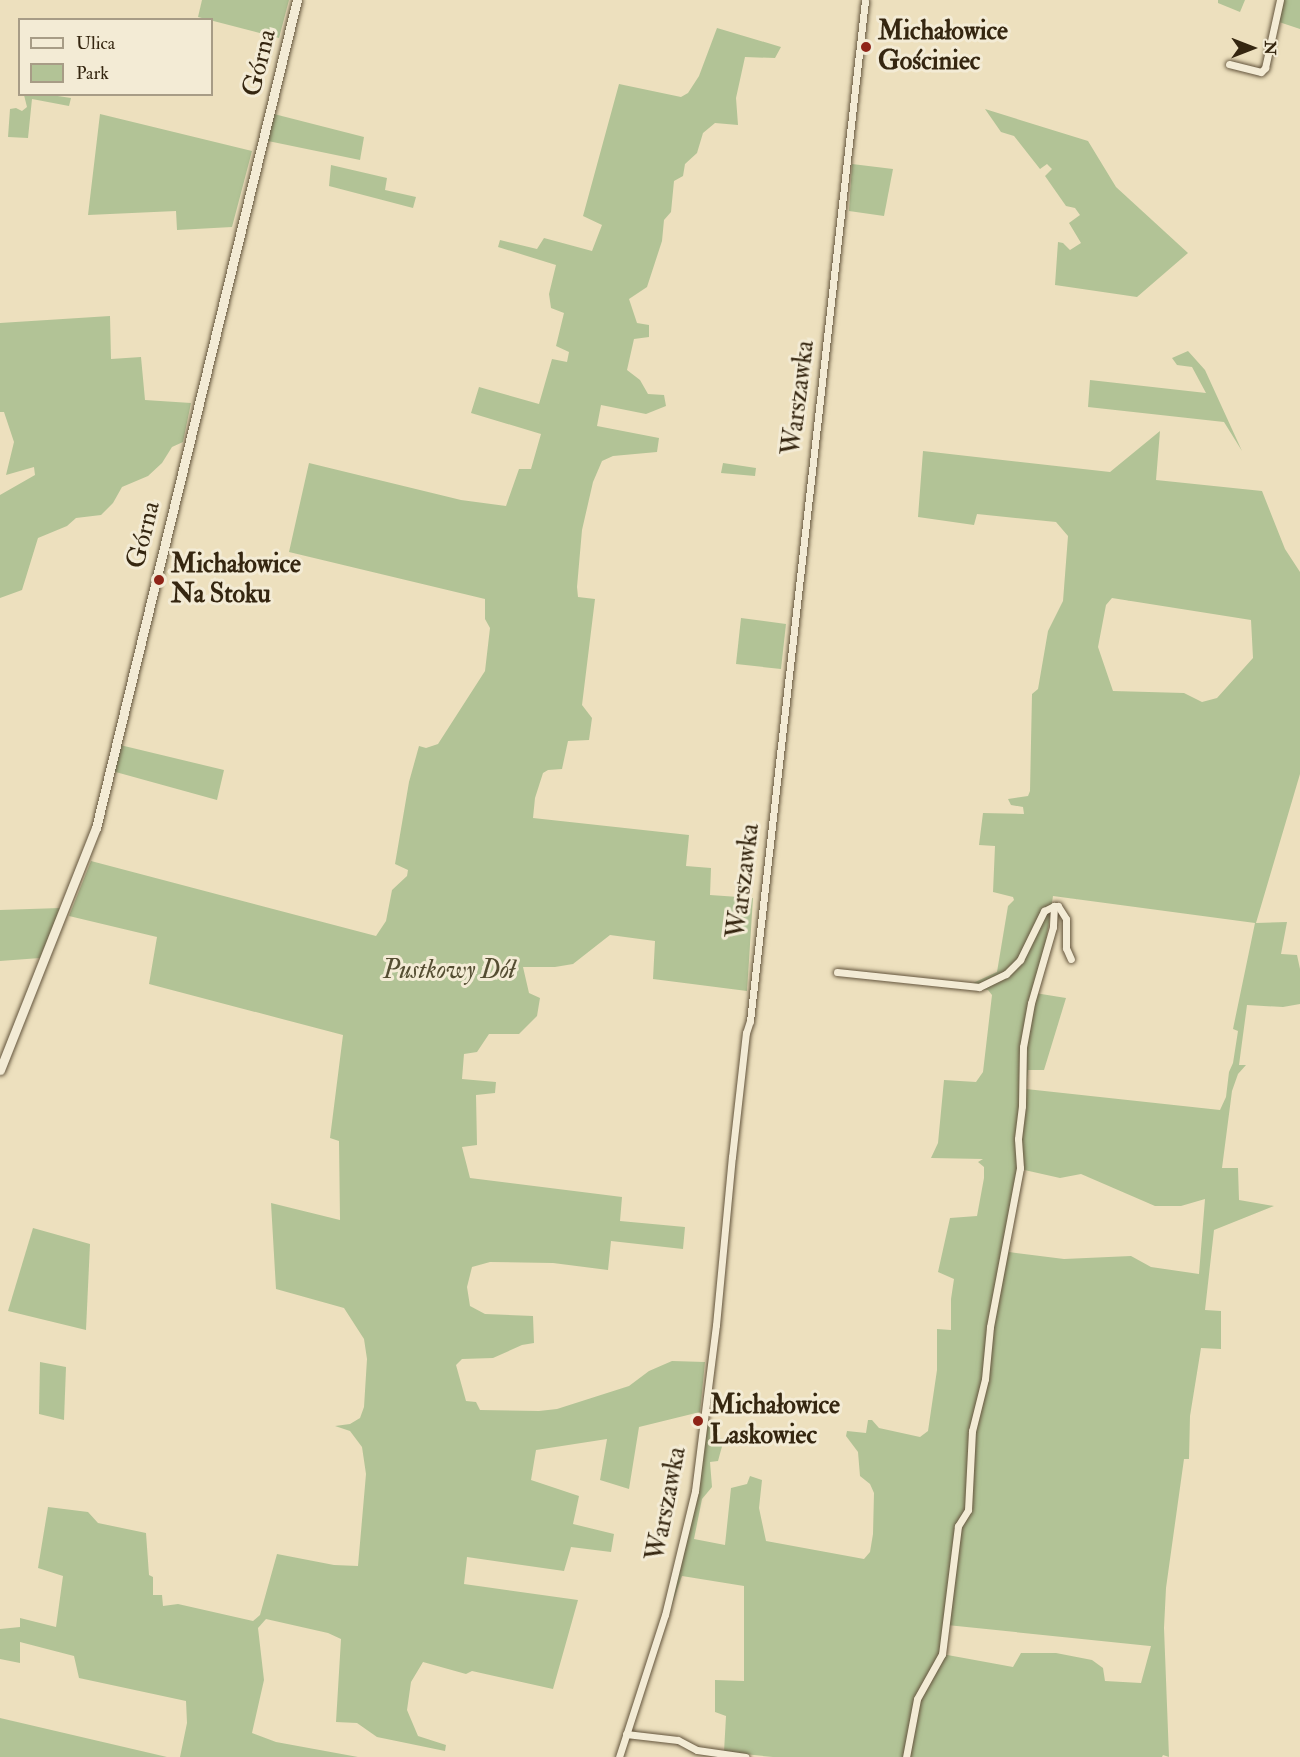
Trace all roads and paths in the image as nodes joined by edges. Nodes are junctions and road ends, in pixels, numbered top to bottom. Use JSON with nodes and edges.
{"nodes":[{"id":1,"x":297,"y":0,"type":"edge"},
{"id":2,"x":865,"y":0,"type":"edge"},
{"id":3,"x":1280,"y":0,"type":"edge"},
{"id":4,"x":1229,"y":64,"type":"dead end"},
{"id":5,"x":1054,"y":906,"type":"junction"},
{"id":6,"x":1071,"y":959,"type":"dead end"},
{"id":7,"x":837,"y":972,"type":"dead end"},
{"id":8,"x":0,"y":1070,"type":"edge"},
{"id":9,"x":626,"y":1734,"type":"junction"},
{"id":10,"x":619,"y":1757,"type":"edge"},
{"id":11,"x":745,"y":1757,"type":"edge"},
{"id":12,"x":906,"y":1757,"type":"edge"}],
"edges":[{"from":1,"to":8,"type":"street","name":"Górna"},
{"from":2,"to":9,"type":"street","name":"Warszawka"},
{"from":3,"to":4,"type":"street"},
{"from":5,"to":6,"type":"street"},
{"from":5,"to":7,"type":"street"},
{"from":5,"to":12,"type":"street"},
{"from":9,"to":10,"type":"street","name":"Warszawka"},
{"from":9,"to":11,"type":"street"}]}
